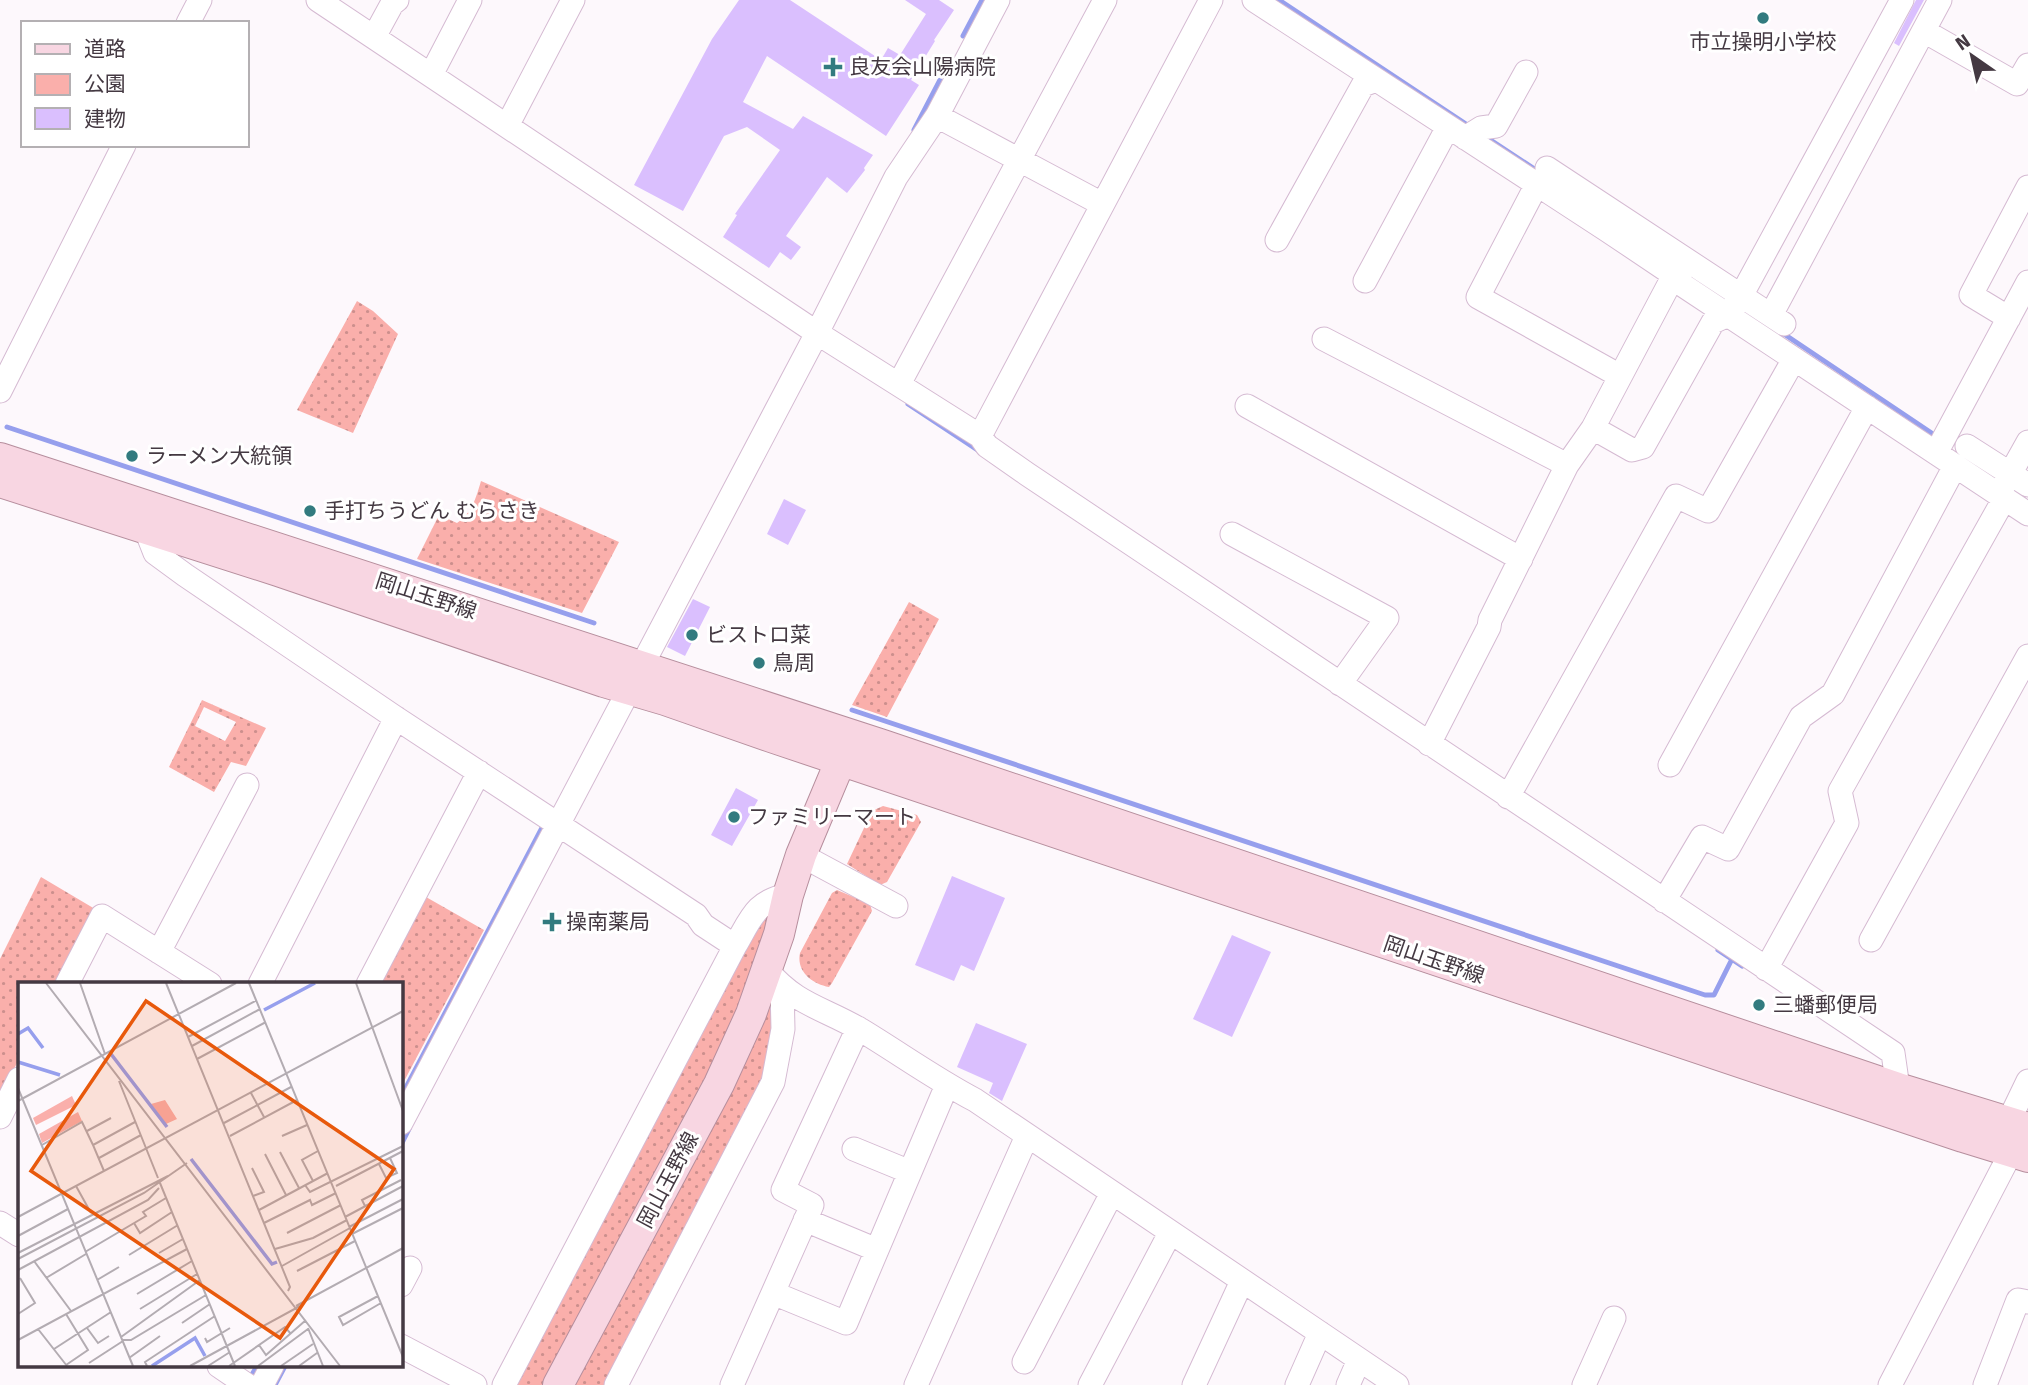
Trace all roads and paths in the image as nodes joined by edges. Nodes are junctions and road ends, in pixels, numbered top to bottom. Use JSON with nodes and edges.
{"nodes":[{"id":1,"x":200,"y":0,"type":"edge"},
{"id":2,"x":318,"y":0,"type":"edge"},
{"id":3,"x":397,"y":0,"type":"edge"},
{"id":4,"x":470,"y":0,"type":"edge"},
{"id":5,"x":573,"y":0,"type":"edge"},
{"id":6,"x":998,"y":0,"type":"edge"},
{"id":7,"x":1105,"y":0,"type":"edge"},
{"id":8,"x":1211,"y":0,"type":"edge"},
{"id":9,"x":1254,"y":0,"type":"edge"},
{"id":10,"x":1902,"y":0,"type":"edge"},
{"id":11,"x":1940,"y":0,"type":"edge"},
{"id":12,"x":189,"y":21,"type":"edge"},
{"id":13,"x":1924,"y":31,"type":"junction"},
{"id":14,"x":374,"y":37,"type":"junction"},
{"id":15,"x":2028,"y":65,"type":"edge"},
{"id":16,"x":1526,"y":72,"type":"dead end"},
{"id":17,"x":430,"y":75,"type":"junction"},
{"id":18,"x":1376,"y":80,"type":"junction"},
{"id":19,"x":937,"y":116,"type":"junction"},
{"id":20,"x":507,"y":126,"type":"junction"},
{"id":21,"x":1466,"y":132,"type":"junction"},
{"id":22,"x":123,"y":147,"type":"edge"},
{"id":23,"x":1019,"y":160,"type":"junction"},
{"id":24,"x":1541,"y":176,"type":"junction"},
{"id":25,"x":2028,"y":187,"type":"edge"},
{"id":26,"x":1102,"y":204,"type":"junction"},
{"id":27,"x":1278,"y":240,"type":"dead end"},
{"id":28,"x":1674,"y":275,"type":"junction"},
{"id":29,"x":1366,"y":281,"type":"dead end"},
{"id":30,"x":2028,"y":282,"type":"edge"},
{"id":31,"x":1735,"y":305,"type":"junction"},
{"id":32,"x":2009,"y":318,"type":"junction"},
{"id":33,"x":1769,"y":325,"type":"junction"},
{"id":34,"x":817,"y":333,"type":"junction"},
{"id":35,"x":1324,"y":339,"type":"dead end"},
{"id":36,"x":1794,"y":359,"type":"junction"},
{"id":37,"x":1620,"y":376,"type":"junction"},
{"id":38,"x":899,"y":384,"type":"junction"},
{"id":39,"x":0,"y":391,"type":"edge"},
{"id":40,"x":1248,"y":406,"type":"dead end"},
{"id":41,"x":1867,"y":408,"type":"junction"},
{"id":42,"x":1593,"y":429,"type":"junction"},
{"id":43,"x":979,"y":436,"type":"junction"},
{"id":44,"x":2028,"y":442,"type":"edge"},
{"id":45,"x":1940,"y":446,"type":"junction"},
{"id":46,"x":1961,"y":456,"type":"junction"},
{"id":47,"x":0,"y":458,"type":"edge"},
{"id":48,"x":1567,"y":465,"type":"junction"},
{"id":49,"x":0,"y":482,"type":"edge"},
{"id":50,"x":2008,"y":487,"type":"edge"},
{"id":51,"x":2028,"y":514,"type":"edge"},
{"id":52,"x":146,"y":530,"type":"junction"},
{"id":53,"x":1232,"y":534,"type":"dead end"},
{"id":54,"x":1521,"y":559,"type":"junction"},
{"id":55,"x":2028,"y":656,"type":"edge"},
{"id":56,"x":634,"y":678,"type":"junction"},
{"id":57,"x":1340,"y":684,"type":"junction"},
{"id":58,"x":395,"y":721,"type":"junction"},
{"id":59,"x":1429,"y":744,"type":"junction"},
{"id":60,"x":846,"y":748,"type":"junction"},
{"id":61,"x":1670,"y":765,"type":"dead end"},
{"id":62,"x":476,"y":777,"type":"junction"},
{"id":63,"x":247,"y":785,"type":"dead end"},
{"id":64,"x":1508,"y":797,"type":"junction"},
{"id":65,"x":555,"y":829,"type":"junction"},
{"id":66,"x":801,"y":855,"type":"junction"},
{"id":67,"x":788,"y":895,"type":"junction"},
{"id":68,"x":1664,"y":901,"type":"junction"},
{"id":69,"x":896,"y":906,"type":"dead end"},
{"id":70,"x":1871,"y":940,"type":"dead end"},
{"id":71,"x":735,"y":946,"type":"junction"},
{"id":72,"x":159,"y":953,"type":"junction"},
{"id":73,"x":1766,"y":969,"type":"junction"},
{"id":74,"x":775,"y":979,"type":"junction"},
{"id":75,"x":68,"y":982,"type":"edge"},
{"id":76,"x":207,"y":982,"type":"edge"},
{"id":77,"x":261,"y":982,"type":"edge"},
{"id":78,"x":369,"y":982,"type":"edge"},
{"id":79,"x":818,"y":1009,"type":"junction"},
{"id":80,"x":858,"y":1028,"type":"junction"},
{"id":81,"x":783,"y":1029,"type":"junction"},
{"id":82,"x":18,"y":1081,"type":"edge"},
{"id":83,"x":2028,"y":1081,"type":"edge"},
{"id":84,"x":947,"y":1086,"type":"junction"},
{"id":85,"x":1898,"y":1088,"type":"junction"},
{"id":86,"x":403,"y":1111,"type":"edge"},
{"id":87,"x":0,"y":1117,"type":"edge"},
{"id":88,"x":2016,"y":1138,"type":"edge"},
{"id":89,"x":1024,"y":1144,"type":"junction"},
{"id":90,"x":854,"y":1149,"type":"dead end"},
{"id":91,"x":910,"y":1172,"type":"junction"},
{"id":92,"x":1109,"y":1200,"type":"junction"},
{"id":93,"x":805,"y":1220,"type":"junction"},
{"id":94,"x":0,"y":1223,"type":"edge"},
{"id":95,"x":1170,"y":1233,"type":"junction"},
{"id":96,"x":18,"y":1234,"type":"edge"},
{"id":97,"x":877,"y":1250,"type":"junction"},
{"id":98,"x":1242,"y":1281,"type":"junction"},
{"id":99,"x":773,"y":1293,"type":"junction"},
{"id":100,"x":2028,"y":1303,"type":"edge"},
{"id":101,"x":1614,"y":1318,"type":"dead end"},
{"id":102,"x":1320,"y":1333,"type":"junction"},
{"id":103,"x":402,"y":1347,"type":"edge"},
{"id":104,"x":1359,"y":1360,"type":"junction"},
{"id":105,"x":1024,"y":1362,"type":"dead end"},
{"id":106,"x":222,"y":1368,"type":"edge"},
{"id":107,"x":270,"y":1368,"type":"edge"},
{"id":108,"x":252,"y":1385,"type":"edge"},
{"id":109,"x":475,"y":1385,"type":"edge"},
{"id":110,"x":504,"y":1385,"type":"edge"},
{"id":111,"x":558,"y":1385,"type":"edge"},
{"id":112,"x":616,"y":1385,"type":"edge"},
{"id":113,"x":732,"y":1385,"type":"edge"},
{"id":114,"x":916,"y":1385,"type":"edge"},
{"id":115,"x":1090,"y":1385,"type":"edge"},
{"id":116,"x":1194,"y":1385,"type":"edge"},
{"id":117,"x":1297,"y":1385,"type":"edge"},
{"id":118,"x":1348,"y":1385,"type":"edge"},
{"id":119,"x":1397,"y":1385,"type":"edge"},
{"id":120,"x":1584,"y":1385,"type":"edge"},
{"id":121,"x":1889,"y":1385,"type":"edge"},
{"id":122,"x":1985,"y":1385,"type":"edge"}],
"edges":[{"from":1,"to":12,"type":"street"},
{"from":2,"to":14,"type":"street"},
{"from":3,"to":14,"type":"street"},
{"from":4,"to":17,"type":"street"},
{"from":5,"to":20,"type":"street"},
{"from":6,"to":19,"type":"street"},
{"from":7,"to":23,"type":"street"},
{"from":8,"to":26,"type":"street"},
{"from":9,"to":18,"type":"street"},
{"from":10,"to":31,"type":"street"},
{"from":11,"to":13,"type":"street"},
{"from":13,"to":15,"type":"street"},
{"from":13,"to":33,"type":"street"},
{"from":14,"to":17,"type":"street"},
{"from":16,"to":21,"type":"street"},
{"from":17,"to":20,"type":"street"},
{"from":18,"to":21,"type":"street"},
{"from":18,"to":27,"type":"street"},
{"from":19,"to":23,"type":"street"},
{"from":19,"to":34,"type":"street"},
{"from":20,"to":34,"type":"street"},
{"from":21,"to":24,"type":"street"},
{"from":21,"to":29,"type":"street"},
{"from":22,"to":39,"type":"street"},
{"from":23,"to":26,"type":"street"},
{"from":23,"to":38,"type":"street"},
{"from":24,"to":28,"type":"street"},
{"from":24,"to":31,"type":"street"},
{"from":24,"to":37,"type":"street"},
{"from":25,"to":32,"type":"street"},
{"from":26,"to":43,"type":"street"},
{"from":28,"to":31,"type":"street"},
{"from":28,"to":37,"type":"street"},
{"from":30,"to":32,"type":"street"},
{"from":31,"to":33,"type":"street"},
{"from":31,"to":42,"type":"street"},
{"from":32,"to":45,"type":"street"},
{"from":33,"to":36,"type":"street"},
{"from":34,"to":38,"type":"street"},
{"from":34,"to":56,"type":"street"},
{"from":35,"to":48,"type":"street"},
{"from":36,"to":41,"type":"street"},
{"from":36,"to":64,"type":"street"},
{"from":37,"to":42,"type":"street"},
{"from":38,"to":43,"type":"street"},
{"from":40,"to":54,"type":"street"},
{"from":41,"to":45,"type":"street"},
{"from":41,"to":61,"type":"street"},
{"from":42,"to":48,"type":"street"},
{"from":43,"to":57,"type":"street"},
{"from":44,"to":50,"type":"street"},
{"from":45,"to":46,"type":"street"},
{"from":46,"to":50,"type":"street"},
{"from":46,"to":68,"type":"street"},
{"from":47,"to":56,"type":"main road","name":"岡山玉野線"},
{"from":48,"to":54,"type":"street"},
{"from":49,"to":52,"type":"main road","name":"岡山玉野線"},
{"from":50,"to":51,"type":"street"},
{"from":50,"to":73,"type":"street"},
{"from":52,"to":56,"type":"main road","name":"岡山玉野線"},
{"from":52,"to":58,"type":"street"},
{"from":53,"to":57,"type":"street"},
{"from":54,"to":59,"type":"street"},
{"from":55,"to":70,"type":"street"},
{"from":56,"to":60,"type":"main road","name":"岡山玉野線"},
{"from":56,"to":65,"type":"street"},
{"from":57,"to":59,"type":"street"},
{"from":58,"to":62,"type":"street"},
{"from":58,"to":77,"type":"street"},
{"from":59,"to":64,"type":"street"},
{"from":60,"to":66,"type":"main road","name":"岡山玉野線"},
{"from":60,"to":85,"type":"main road","name":"岡山玉野線"},
{"from":60,"to":88,"type":"main road","name":"岡山玉野線"},
{"from":62,"to":65,"type":"street"},
{"from":62,"to":78,"type":"street"},
{"from":63,"to":72,"type":"street"},
{"from":64,"to":68,"type":"street"},
{"from":65,"to":71,"type":"street"},
{"from":65,"to":86,"type":"street"},
{"from":66,"to":67,"type":"main road","name":"岡山玉野線"},
{"from":66,"to":69,"type":"street"},
{"from":67,"to":71,"type":"street"},
{"from":67,"to":74,"type":"main road","name":"岡山玉野線"},
{"from":68,"to":73,"type":"street"},
{"from":71,"to":110,"type":"street"},
{"from":72,"to":75,"type":"street"},
{"from":72,"to":76,"type":"street"},
{"from":73,"to":85,"type":"street"},
{"from":74,"to":79,"type":"street"},
{"from":74,"to":81,"type":"street"},
{"from":74,"to":111,"type":"main road","name":"岡山玉野線"},
{"from":79,"to":80,"type":"street"},
{"from":79,"to":81,"type":"street"},
{"from":80,"to":84,"type":"street"},
{"from":80,"to":93,"type":"street"},
{"from":81,"to":112,"type":"street"},
{"from":82,"to":87,"type":"street"},
{"from":83,"to":88,"type":"street"},
{"from":84,"to":89,"type":"street"},
{"from":84,"to":91,"type":"street"},
{"from":85,"to":88,"type":"main road","name":"岡山玉野線"},
{"from":88,"to":121,"type":"street"},
{"from":89,"to":92,"type":"street"},
{"from":89,"to":114,"type":"street"},
{"from":90,"to":91,"type":"street"},
{"from":91,"to":97,"type":"street"},
{"from":92,"to":95,"type":"street"},
{"from":92,"to":105,"type":"street"},
{"from":93,"to":97,"type":"street"},
{"from":93,"to":99,"type":"street"},
{"from":94,"to":96,"type":"street"},
{"from":95,"to":98,"type":"street"},
{"from":95,"to":115,"type":"street"},
{"from":97,"to":99,"type":"street"},
{"from":98,"to":102,"type":"street"},
{"from":98,"to":116,"type":"street"},
{"from":99,"to":113,"type":"street"},
{"from":100,"to":122,"type":"street"},
{"from":101,"to":120,"type":"street"},
{"from":102,"to":104,"type":"street"},
{"from":102,"to":117,"type":"street"},
{"from":103,"to":109,"type":"street"},
{"from":104,"to":118,"type":"street"},
{"from":104,"to":119,"type":"street"},
{"from":106,"to":108,"type":"street"},
{"from":107,"to":108,"type":"street"}]}
